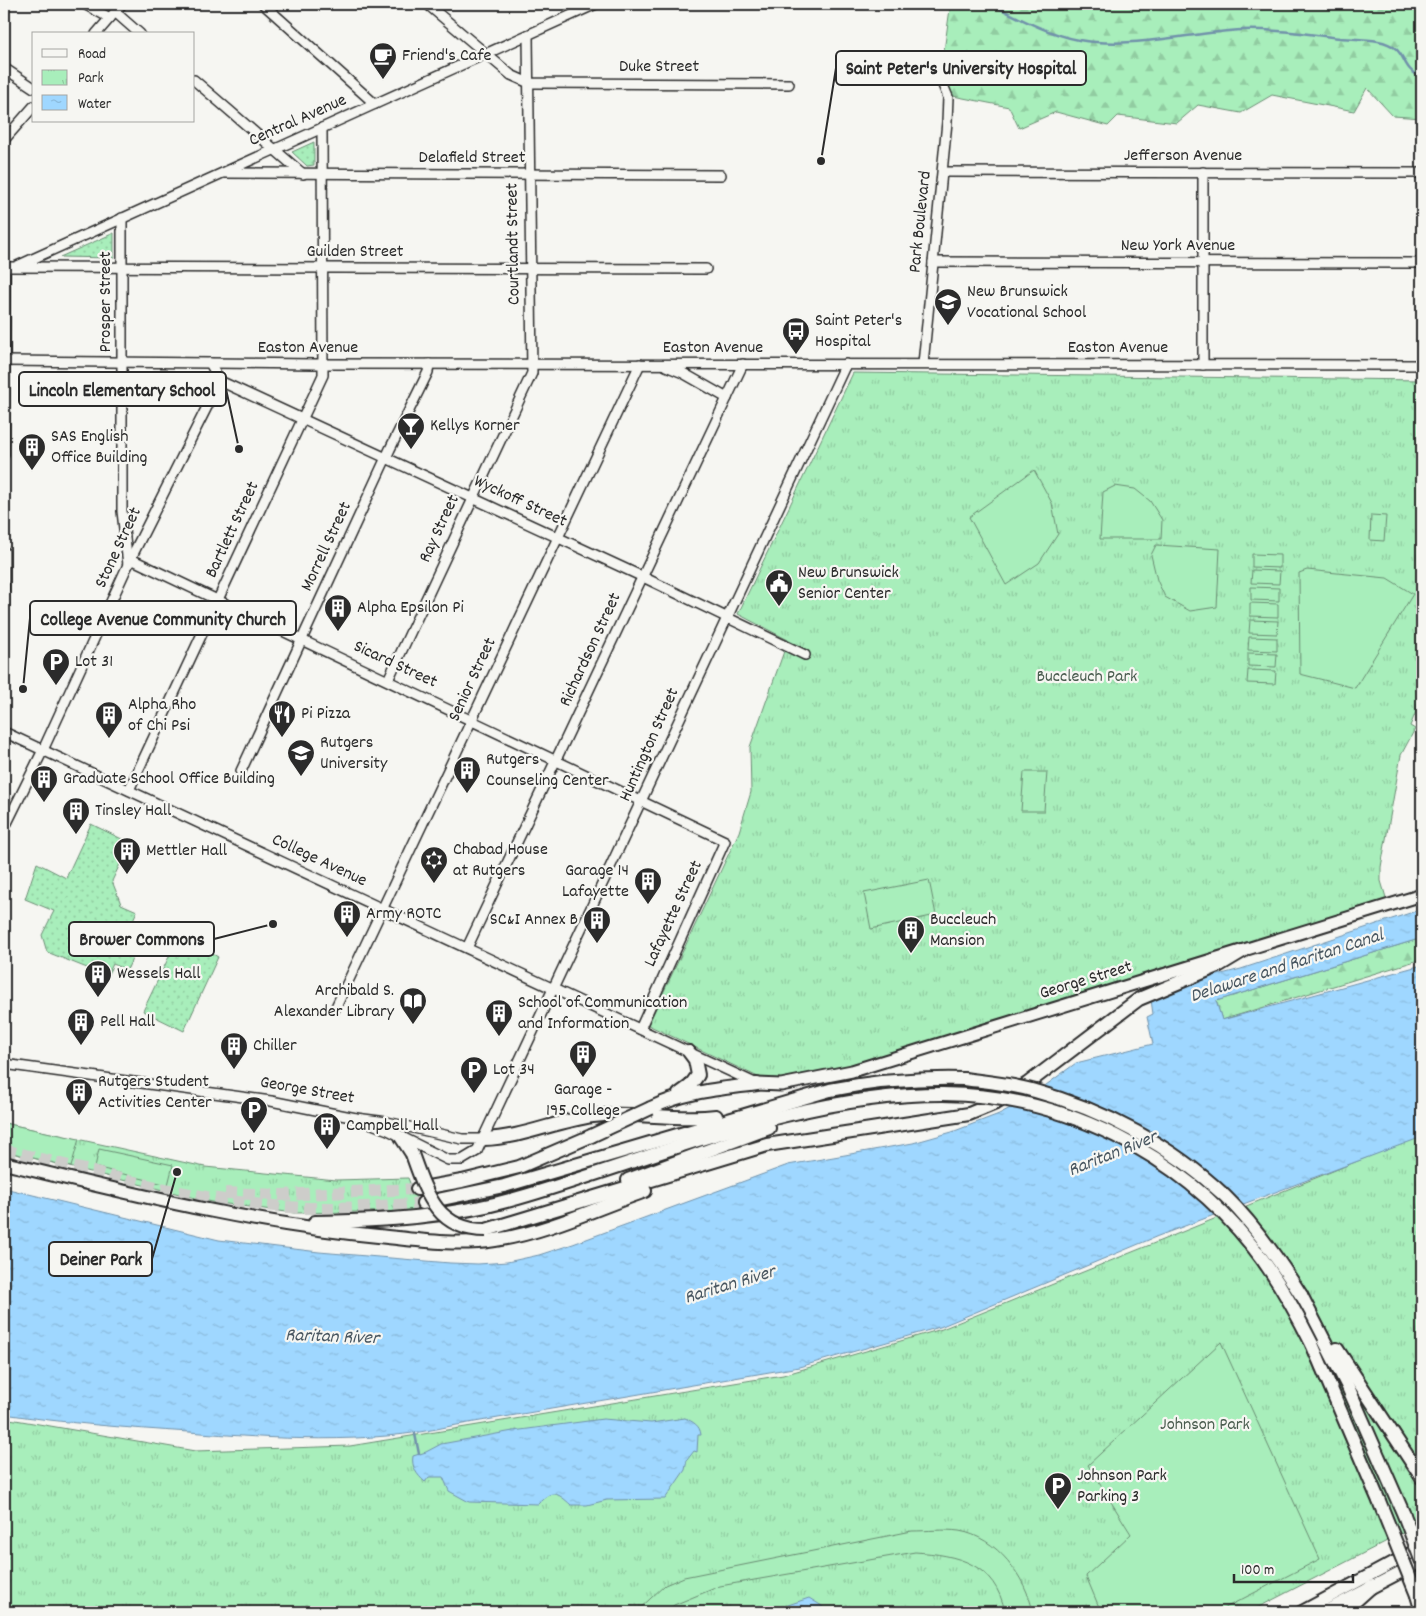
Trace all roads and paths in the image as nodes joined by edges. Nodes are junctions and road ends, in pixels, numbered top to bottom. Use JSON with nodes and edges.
{"nodes":[{"id":1,"x":84,"y":4,"type":"edge"},
{"id":2,"x":122,"y":4,"type":"edge"},
{"id":3,"x":262,"y":4,"type":"edge"},
{"id":4,"x":427,"y":4,"type":"edge"},
{"id":5,"x":596,"y":4,"type":"edge"},
{"id":6,"x":582,"y":6,"type":"edge"},
{"id":7,"x":112,"y":15,"type":"junction"},
{"id":8,"x":98,"y":32,"type":"edge"},
{"id":9,"x":137,"y":32,"type":"edge"},
{"id":10,"x":528,"y":35,"type":"junction"},
{"id":11,"x":485,"y":54,"type":"junction"},
{"id":12,"x":4,"y":68,"type":"edge"},
{"id":13,"x":195,"y":81,"type":"edge"},
{"id":14,"x":530,"y":83,"type":"junction"},
{"id":15,"x":789,"y":84,"type":"dead end"},
{"id":16,"x":943,"y":85,"type":"dead end"},
{"id":17,"x":32,"y":87,"type":"edge"},
{"id":18,"x":375,"y":104,"type":"junction"},
{"id":19,"x":32,"y":108,"type":"edge"},
{"id":20,"x":322,"y":128,"type":"junction"},
{"id":21,"x":4,"y":140,"type":"edge"},
{"id":22,"x":276,"y":149,"type":"junction"},
{"id":23,"x":943,"y":172,"type":"junction"},
{"id":24,"x":1203,"y":172,"type":"junction"},
{"id":25,"x":222,"y":173,"type":"junction"},
{"id":26,"x":1422,"y":173,"type":"edge"},
{"id":27,"x":303,"y":174,"type":"junction"},
{"id":28,"x":322,"y":174,"type":"junction"},
{"id":29,"x":529,"y":174,"type":"junction"},
{"id":30,"x":721,"y":174,"type":"dead end"},
{"id":31,"x":122,"y":218,"type":"junction"},
{"id":32,"x":933,"y":262,"type":"junction"},
{"id":33,"x":1203,"y":263,"type":"junction"},
{"id":34,"x":1422,"y":263,"type":"edge"},
{"id":35,"x":8,"y":267,"type":"edge"},
{"id":36,"x":123,"y":267,"type":"junction"},
{"id":37,"x":322,"y":268,"type":"junction"},
{"id":38,"x":530,"y":268,"type":"junction"},
{"id":39,"x":706,"y":269,"type":"dead end"},
{"id":40,"x":4,"y":360,"type":"edge"},
{"id":41,"x":123,"y":363,"type":"junction"},
{"id":42,"x":210,"y":363,"type":"junction"},
{"id":43,"x":323,"y":364,"type":"junction"},
{"id":44,"x":429,"y":364,"type":"junction"},
{"id":45,"x":532,"y":364,"type":"junction"},
{"id":46,"x":640,"y":364,"type":"junction"},
{"id":47,"x":661,"y":364,"type":"junction"},
{"id":48,"x":743,"y":364,"type":"junction"},
{"id":49,"x":846,"y":364,"type":"junction"},
{"id":50,"x":923,"y":364,"type":"junction"},
{"id":51,"x":1203,"y":365,"type":"junction"},
{"id":52,"x":1422,"y":365,"type":"edge"},
{"id":53,"x":220,"y":381,"type":"junction"},
{"id":54,"x":727,"y":398,"type":"junction"},
{"id":55,"x":303,"y":419,"type":"junction"},
{"id":56,"x":4,"y":455,"type":"edge"},
{"id":57,"x":387,"y":457,"type":"junction"},
{"id":58,"x":472,"y":498,"type":"junction"},
{"id":59,"x":557,"y":537,"type":"junction"},
{"id":60,"x":4,"y":551,"type":"edge"},
{"id":61,"x":130,"y":562,"type":"junction"},
{"id":62,"x":643,"y":577,"type":"junction"},
{"id":63,"x":217,"y":601,"type":"junction"},
{"id":64,"x":4,"y":608,"type":"edge"},
{"id":65,"x":728,"y":617,"type":"junction"},
{"id":66,"x":302,"y":640,"type":"junction"},
{"id":67,"x":805,"y":655,"type":"dead end"},
{"id":68,"x":388,"y":680,"type":"junction"},
{"id":69,"x":472,"y":720,"type":"junction"},
{"id":70,"x":4,"y":732,"type":"edge"},
{"id":71,"x":43,"y":750,"type":"junction"},
{"id":72,"x":557,"y":761,"type":"junction"},
{"id":73,"x":241,"y":771,"type":"dead end"},
{"id":74,"x":129,"y":790,"type":"junction"},
{"id":75,"x":642,"y":802,"type":"junction"},
{"id":76,"x":4,"y":829,"type":"edge"},
{"id":77,"x":725,"y":841,"type":"joint"},
{"id":78,"x":1422,"y":895,"type":"edge"},
{"id":79,"x":383,"y":909,"type":"junction"},
{"id":80,"x":467,"y":948,"type":"junction"},
{"id":81,"x":1243,"y":951,"type":"junction"},
{"id":82,"x":554,"y":989,"type":"junction"},
{"id":83,"x":334,"y":1009,"type":"dead end"},
{"id":84,"x":640,"y":1029,"type":"junction"},
{"id":85,"x":689,"y":1052,"type":"junction"},
{"id":86,"x":4,"y":1064,"type":"edge"},
{"id":87,"x":757,"y":1084,"type":"junction"},
{"id":88,"x":674,"y":1097,"type":"junction"},
{"id":89,"x":864,"y":1099,"type":"junction"},
{"id":90,"x":751,"y":1111,"type":"junction"},
{"id":91,"x":356,"y":1118,"type":"junction"},
{"id":92,"x":401,"y":1137,"type":"junction"},
{"id":93,"x":484,"y":1139,"type":"junction"},
{"id":94,"x":767,"y":1146,"type":"junction"},
{"id":95,"x":4,"y":1163,"type":"edge"},
{"id":96,"x":417,"y":1189,"type":"tunnel mouth"},
{"id":97,"x":423,"y":1203,"type":"tunnel mouth"},
{"id":98,"x":549,"y":1211,"type":"junction"},
{"id":99,"x":248,"y":1219,"type":"junction"},
{"id":100,"x":1330,"y":1344,"type":"junction"},
{"id":101,"x":1422,"y":1478,"type":"edge"},
{"id":102,"x":1422,"y":1548,"type":"edge"},
{"id":103,"x":1422,"y":1562,"type":"edge"},
{"id":104,"x":1372,"y":1586,"type":"junction"},
{"id":105,"x":1417,"y":1595,"type":"junction"},
{"id":106,"x":1422,"y":1608,"type":"edge"},
{"id":107,"x":1300,"y":1612,"type":"edge"},
{"id":108,"x":1324,"y":1612,"type":"edge"},
{"id":109,"x":1343,"y":1612,"type":"edge"},
{"id":110,"x":1422,"y":1612,"type":"edge"}],
"edges":[{"from":1,"to":7,"type":"street"},
{"from":2,"to":7,"type":"street"},
{"from":3,"to":18,"type":"street"},
{"from":4,"to":11,"type":"street"},
{"from":5,"to":6,"type":"street","name":"Central Avenue"},
{"from":6,"to":10,"type":"street","name":"Central Avenue"},
{"from":7,"to":8,"type":"street"},
{"from":7,"to":9,"type":"street"},
{"from":10,"to":11,"type":"street","name":"Central Avenue"},
{"from":10,"to":14,"type":"street","name":"Courtlandt Street"},
{"from":11,"to":14,"type":"street"},
{"from":11,"to":18,"type":"street","name":"Central Avenue"},
{"from":12,"to":17,"type":"street"},
{"from":13,"to":22,"type":"street"},
{"from":14,"to":15,"type":"street","name":"Duke Street"},
{"from":14,"to":29,"type":"street","name":"Courtlandt Street"},
{"from":16,"to":23,"type":"street","name":"Park Boulevard"},
{"from":18,"to":20,"type":"street","name":"Central Avenue"},
{"from":19,"to":21,"type":"street"},
{"from":20,"to":22,"type":"street","name":"Central Avenue"},
{"from":20,"to":28,"type":"street","name":"Bartlett Street"},
{"from":22,"to":25,"type":"street","name":"Central Avenue"},
{"from":22,"to":27,"type":"street"},
{"from":23,"to":24,"type":"street","name":"Jefferson Avenue"},
{"from":23,"to":32,"type":"street","name":"Park Boulevard"},
{"from":24,"to":26,"type":"street","name":"Jefferson Avenue"},
{"from":24,"to":33,"type":"street"},
{"from":25,"to":27,"type":"street","name":"Delafield Street"},
{"from":25,"to":31,"type":"street","name":"Central Avenue"},
{"from":27,"to":28,"type":"street","name":"Delafield Street"},
{"from":28,"to":29,"type":"street","name":"Delafield Street"},
{"from":28,"to":37,"type":"street","name":"Bartlett Street"},
{"from":29,"to":30,"type":"street","name":"Delafield Street"},
{"from":29,"to":38,"type":"street","name":"Courtlandt Street"},
{"from":31,"to":35,"type":"street","name":"Central Avenue"},
{"from":31,"to":36,"type":"street","name":"Prosper Street"},
{"from":32,"to":33,"type":"street","name":"New York Avenue"},
{"from":32,"to":50,"type":"street","name":"Park Boulevard"},
{"from":33,"to":34,"type":"street","name":"New York Avenue"},
{"from":33,"to":51,"type":"street"},
{"from":35,"to":36,"type":"street","name":"Guilden Street"},
{"from":35,"to":40,"type":"street"},
{"from":36,"to":37,"type":"street","name":"Guilden Street"},
{"from":36,"to":41,"type":"street","name":"Prosper Street"},
{"from":37,"to":38,"type":"street","name":"Guilden Street"},
{"from":37,"to":43,"type":"street","name":"Bartlett Street"},
{"from":38,"to":39,"type":"street","name":"Guilden Street"},
{"from":38,"to":45,"type":"street","name":"Courtlandt Street"},
{"from":40,"to":41,"type":"street","name":"Easton Avenue"},
{"from":40,"to":56,"type":"street"},
{"from":41,"to":42,"type":"street","name":"Easton Avenue"},
{"from":41,"to":61,"type":"street","name":"Prosper Street"},
{"from":42,"to":43,"type":"street","name":"Easton Avenue"},
{"from":42,"to":53,"type":"street"},
{"from":43,"to":44,"type":"street","name":"Easton Avenue"},
{"from":43,"to":55,"type":"street","name":"Bartlett Street"},
{"from":44,"to":45,"type":"street","name":"Easton Avenue"},
{"from":44,"to":57,"type":"street","name":"Morrell Street"},
{"from":45,"to":46,"type":"street","name":"Easton Avenue"},
{"from":45,"to":58,"type":"street","name":"Ray Street"},
{"from":46,"to":47,"type":"street","name":"Easton Avenue"},
{"from":46,"to":59,"type":"street","name":"Senior Street"},
{"from":47,"to":48,"type":"street","name":"Easton Avenue"},
{"from":47,"to":54,"type":"street"},
{"from":48,"to":49,"type":"street","name":"Easton Avenue"},
{"from":48,"to":54,"type":"street","name":"Richardson Street"},
{"from":49,"to":50,"type":"street","name":"Easton Avenue"},
{"from":49,"to":65,"type":"street","name":"Huntington Street"},
{"from":50,"to":51,"type":"street","name":"Easton Avenue"},
{"from":51,"to":52,"type":"street","name":"Easton Avenue"},
{"from":53,"to":55,"type":"street","name":"Wyckoff Street"},
{"from":53,"to":61,"type":"street","name":"Stone Street"},
{"from":54,"to":62,"type":"street","name":"Richardson Street"},
{"from":55,"to":57,"type":"street","name":"Wyckoff Street"},
{"from":55,"to":63,"type":"street","name":"Bartlett Street"},
{"from":57,"to":58,"type":"street","name":"Wyckoff Street"},
{"from":57,"to":66,"type":"street","name":"Morrell Street"},
{"from":58,"to":59,"type":"street","name":"Wyckoff Street"},
{"from":58,"to":68,"type":"street","name":"Ray Street"},
{"from":59,"to":62,"type":"street","name":"Wyckoff Street"},
{"from":59,"to":69,"type":"street","name":"Senior Street"},
{"from":60,"to":64,"type":"street"},
{"from":61,"to":63,"type":"street","name":"Sicard Street"},
{"from":61,"to":71,"type":"street","name":"Stone Street"},
{"from":62,"to":65,"type":"street","name":"Wyckoff Street"},
{"from":62,"to":72,"type":"street","name":"Richardson Street"},
{"from":63,"to":66,"type":"street","name":"Sicard Street"},
{"from":63,"to":74,"type":"street","name":"Bartlett Street"},
{"from":65,"to":67,"type":"street","name":"Wyckoff Street"},
{"from":65,"to":75,"type":"street","name":"Huntington Street"},
{"from":66,"to":68,"type":"street","name":"Sicard Street"},
{"from":66,"to":73,"type":"street","name":"Morrell Street"},
{"from":68,"to":69,"type":"street","name":"Sicard Street"},
{"from":69,"to":72,"type":"street","name":"Sicard Street"},
{"from":69,"to":79,"type":"street","name":"Senior Street"},
{"from":70,"to":71,"type":"street","name":"College Avenue"},
{"from":71,"to":74,"type":"street","name":"College Avenue"},
{"from":71,"to":76,"type":"street","name":"Stone Street"},
{"from":72,"to":75,"type":"street","name":"Sicard Street"},
{"from":72,"to":80,"type":"street","name":"Richardson Street"},
{"from":74,"to":79,"type":"street","name":"College Avenue"},
{"from":75,"to":77,"type":"street","name":"Sicard Street"},
{"from":75,"to":82,"type":"street","name":"Huntington Street"},
{"from":77,"to":84,"type":"street","name":"Lafayette Street"},
{"from":78,"to":81,"type":"main road","name":"George Street"},
{"from":79,"to":80,"type":"street","name":"College Avenue"},
{"from":79,"to":83,"type":"street","name":"Senior Street"},
{"from":80,"to":82,"type":"street","name":"College Avenue"},
{"from":81,"to":87,"type":"main road","name":"George Street"},
{"from":81,"to":94,"type":"highway"},
{"from":82,"to":84,"type":"street","name":"College Avenue"},
{"from":82,"to":93,"type":"street","name":"Huntington Street"},
{"from":84,"to":85,"type":"street","name":"College Avenue"},
{"from":85,"to":87,"type":"street","name":"College Avenue"},
{"from":85,"to":88,"type":"highway"},
{"from":86,"to":91,"type":"street","name":"George Street"},
{"from":87,"to":88,"type":"highway"},
{"from":88,"to":96,"type":"highway","bridge":true},
{"from":89,"to":98,"type":"highway"},
{"from":89,"to":99,"type":"highway"},
{"from":89,"to":105,"type":"highway","bridge":true},
{"from":90,"to":93,"type":"highway"},
{"from":90,"to":97,"type":"highway"},
{"from":90,"to":100,"type":"highway","bridge":true},
{"from":91,"to":92,"type":"street","name":"Huntington Street"},
{"from":91,"to":93,"type":"street","name":"George Street"},
{"from":92,"to":93,"type":"street","name":"Huntington Street"},
{"from":92,"to":98,"type":"highway","bridge":true},
{"from":94,"to":98,"type":"highway"},
{"from":94,"to":99,"type":"highway"},
{"from":95,"to":99,"type":"highway"},
{"from":100,"to":101,"type":"highway"},
{"from":100,"to":103,"type":"highway","bridge":true},
{"from":102,"to":107,"type":"main road"},
{"from":103,"to":104,"type":"main road"},
{"from":104,"to":108,"type":"main road"},
{"from":104,"to":109,"type":"highway"},
{"from":105,"to":106,"type":"highway"},
{"from":105,"to":110,"type":"highway"}]}
